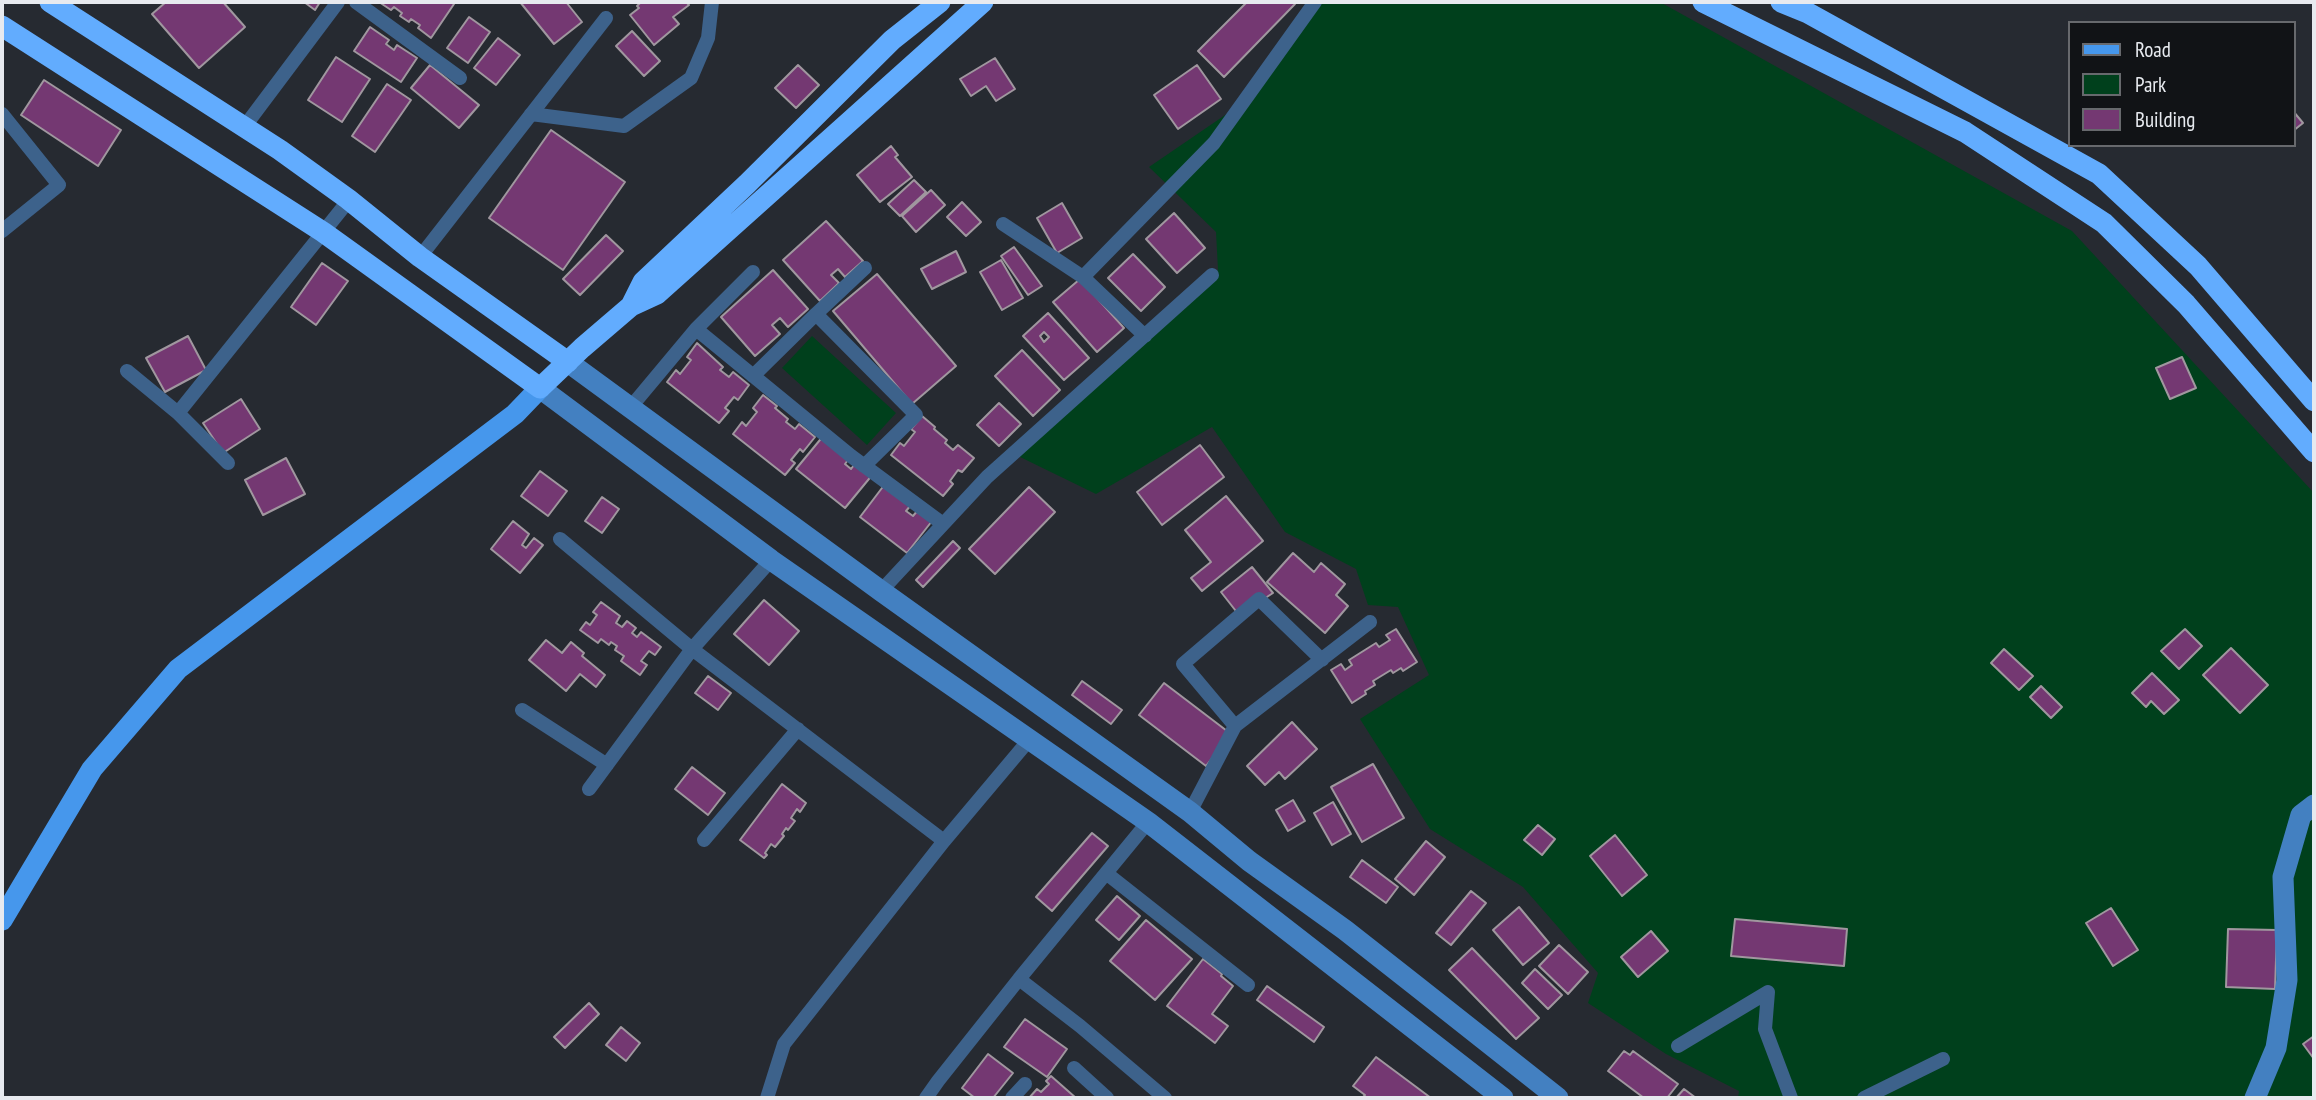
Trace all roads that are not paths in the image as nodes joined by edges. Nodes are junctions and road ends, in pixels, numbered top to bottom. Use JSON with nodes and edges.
{"nodes":[{"id":1,"x":50,"y":2,"type":"edge"},
{"id":2,"x":338,"y":2,"type":"edge"},
{"id":3,"x":356,"y":2,"type":"edge"},
{"id":4,"x":712,"y":2,"type":"edge"},
{"id":5,"x":940,"y":2,"type":"edge"},
{"id":6,"x":983,"y":2,"type":"edge"},
{"id":7,"x":1315,"y":2,"type":"edge"},
{"id":8,"x":1703,"y":2,"type":"edge"},
{"id":9,"x":1782,"y":2,"type":"edge"},
{"id":10,"x":606,"y":18,"type":"dead end"},
{"id":11,"x":2,"y":26,"type":"edge"},
{"id":12,"x":460,"y":78,"type":"dead end"},
{"id":13,"x":2,"y":114,"type":"edge"},
{"id":14,"x":531,"y":114,"type":"junction"},
{"id":15,"x":245,"y":126,"type":"junction"},
{"id":16,"x":348,"y":200,"type":"junction"},
{"id":17,"x":1003,"y":224,"type":"dead end"},
{"id":18,"x":2,"y":231,"type":"edge"},
{"id":19,"x":323,"y":232,"type":"junction"},
{"id":20,"x":420,"y":257,"type":"junction"},
{"id":21,"x":865,"y":268,"type":"dead end"},
{"id":22,"x":753,"y":272,"type":"dead end"},
{"id":23,"x":1213,"y":275,"type":"dead end"},
{"id":24,"x":1083,"y":277,"type":"junction"},
{"id":25,"x":631,"y":306,"type":"junction"},
{"id":26,"x":816,"y":314,"type":"junction"},
{"id":27,"x":696,"y":329,"type":"junction"},
{"id":28,"x":1145,"y":336,"type":"junction"},
{"id":29,"x":568,"y":362,"type":"junction"},
{"id":30,"x":127,"y":371,"type":"dead end"},
{"id":31,"x":753,"y":376,"type":"junction"},
{"id":32,"x":540,"y":388,"type":"junction"},
{"id":33,"x":2314,"y":401,"type":"edge"},
{"id":34,"x":630,"y":408,"type":"junction"},
{"id":35,"x":178,"y":413,"type":"junction"},
{"id":36,"x":2314,"y":452,"type":"edge"},
{"id":37,"x":228,"y":463,"type":"dead end"},
{"id":38,"x":864,"y":466,"type":"junction"},
{"id":39,"x":943,"y":524,"type":"junction"},
{"id":40,"x":560,"y":539,"type":"dead end"},
{"id":41,"x":771,"y":560,"type":"junction"},
{"id":42,"x":881,"y":591,"type":"junction"},
{"id":43,"x":1370,"y":622,"type":"dead end"},
{"id":44,"x":692,"y":649,"type":"junction"},
{"id":45,"x":1322,"y":660,"type":"junction"},
{"id":46,"x":522,"y":710,"type":"dead end"},
{"id":47,"x":1235,"y":726,"type":"junction"},
{"id":48,"x":798,"y":729,"type":"junction"},
{"id":49,"x":1029,"y":740,"type":"junction"},
{"id":50,"x":607,"y":765,"type":"junction"},
{"id":51,"x":589,"y":789,"type":"dead end"},
{"id":52,"x":1167,"y":796,"type":"junction"},
{"id":53,"x":2314,"y":805,"type":"edge"},
{"id":54,"x":1189,"y":812,"type":"junction"},
{"id":55,"x":1148,"y":821,"type":"junction"},
{"id":56,"x":704,"y":840,"type":"dead end"},
{"id":57,"x":944,"y":841,"type":"junction"},
{"id":58,"x":1105,"y":873,"type":"junction"},
{"id":59,"x":2,"y":920,"type":"edge"},
{"id":60,"x":1019,"y":979,"type":"junction"},
{"id":61,"x":1248,"y":985,"type":"dead end"},
{"id":62,"x":1678,"y":1046,"type":"dead end"},
{"id":63,"x":1943,"y":1059,"type":"dead end"},
{"id":64,"x":1073,"y":1068,"type":"dead end"},
{"id":65,"x":1024,"y":1084,"type":"dead end"},
{"id":66,"x":768,"y":1098,"type":"edge"},
{"id":67,"x":926,"y":1098,"type":"edge"},
{"id":68,"x":1012,"y":1098,"type":"edge"},
{"id":69,"x":1107,"y":1098,"type":"edge"},
{"id":70,"x":1165,"y":1098,"type":"edge"},
{"id":71,"x":1503,"y":1098,"type":"edge"},
{"id":72,"x":1558,"y":1098,"type":"edge"},
{"id":73,"x":1791,"y":1098,"type":"edge"},
{"id":74,"x":1864,"y":1098,"type":"edge"},
{"id":75,"x":2255,"y":1098,"type":"edge"}],
"edges":[{"from":1,"to":15,"type":"highway"},
{"from":2,"to":15,"type":"street"},
{"from":3,"to":12,"type":"street"},
{"from":4,"to":14,"type":"street"},
{"from":5,"to":25,"type":"highway"},
{"from":6,"to":25,"type":"highway"},
{"from":7,"to":24,"type":"street"},
{"from":8,"to":36,"type":"highway"},
{"from":9,"to":33,"type":"highway"},
{"from":10,"to":14,"type":"street"},
{"from":11,"to":19,"type":"highway"},
{"from":13,"to":18,"type":"street"},
{"from":14,"to":20,"type":"street"},
{"from":15,"to":16,"type":"highway"},
{"from":16,"to":19,"type":"street"},
{"from":16,"to":20,"type":"highway"},
{"from":17,"to":24,"type":"street"},
{"from":19,"to":32,"type":"highway"},
{"from":19,"to":35,"type":"street"},
{"from":20,"to":29,"type":"highway"},
{"from":21,"to":26,"type":"street"},
{"from":22,"to":27,"type":"street"},
{"from":23,"to":28,"type":"street"},
{"from":24,"to":28,"type":"street"},
{"from":25,"to":29,"type":"highway"},
{"from":26,"to":31,"type":"street"},
{"from":26,"to":38,"type":"street"},
{"from":27,"to":31,"type":"street"},
{"from":27,"to":34,"type":"street"},
{"from":28,"to":39,"type":"street"},
{"from":29,"to":32,"type":"highway"},
{"from":29,"to":34,"type":"main road"},
{"from":30,"to":35,"type":"street"},
{"from":31,"to":38,"type":"street"},
{"from":32,"to":41,"type":"main road"},
{"from":32,"to":59,"type":"main road"},
{"from":34,"to":42,"type":"main road"},
{"from":35,"to":37,"type":"street"},
{"from":38,"to":39,"type":"street"},
{"from":39,"to":42,"type":"street"},
{"from":40,"to":44,"type":"street"},
{"from":41,"to":44,"type":"street"},
{"from":41,"to":49,"type":"main road"},
{"from":42,"to":52,"type":"main road"},
{"from":43,"to":45,"type":"street"},
{"from":44,"to":48,"type":"street"},
{"from":44,"to":50,"type":"street"},
{"from":45,"to":47,"type":"street"},
{"from":45,"to":47,"type":"street"},
{"from":46,"to":50,"type":"street"},
{"from":47,"to":54,"type":"street"},
{"from":48,"to":56,"type":"street"},
{"from":48,"to":57,"type":"street"},
{"from":49,"to":55,"type":"main road"},
{"from":49,"to":57,"type":"street"},
{"from":50,"to":51,"type":"street"},
{"from":52,"to":54,"type":"main road"},
{"from":52,"to":55,"type":"main road"},
{"from":53,"to":75,"type":"main road"},
{"from":54,"to":72,"type":"main road"},
{"from":55,"to":58,"type":"street"},
{"from":55,"to":71,"type":"main road"},
{"from":57,"to":66,"type":"street"},
{"from":58,"to":60,"type":"street"},
{"from":58,"to":61,"type":"street"},
{"from":60,"to":67,"type":"street"},
{"from":60,"to":70,"type":"street"},
{"from":62,"to":73,"type":"street"},
{"from":63,"to":74,"type":"street"},
{"from":64,"to":69,"type":"street"},
{"from":65,"to":68,"type":"street"}]}
